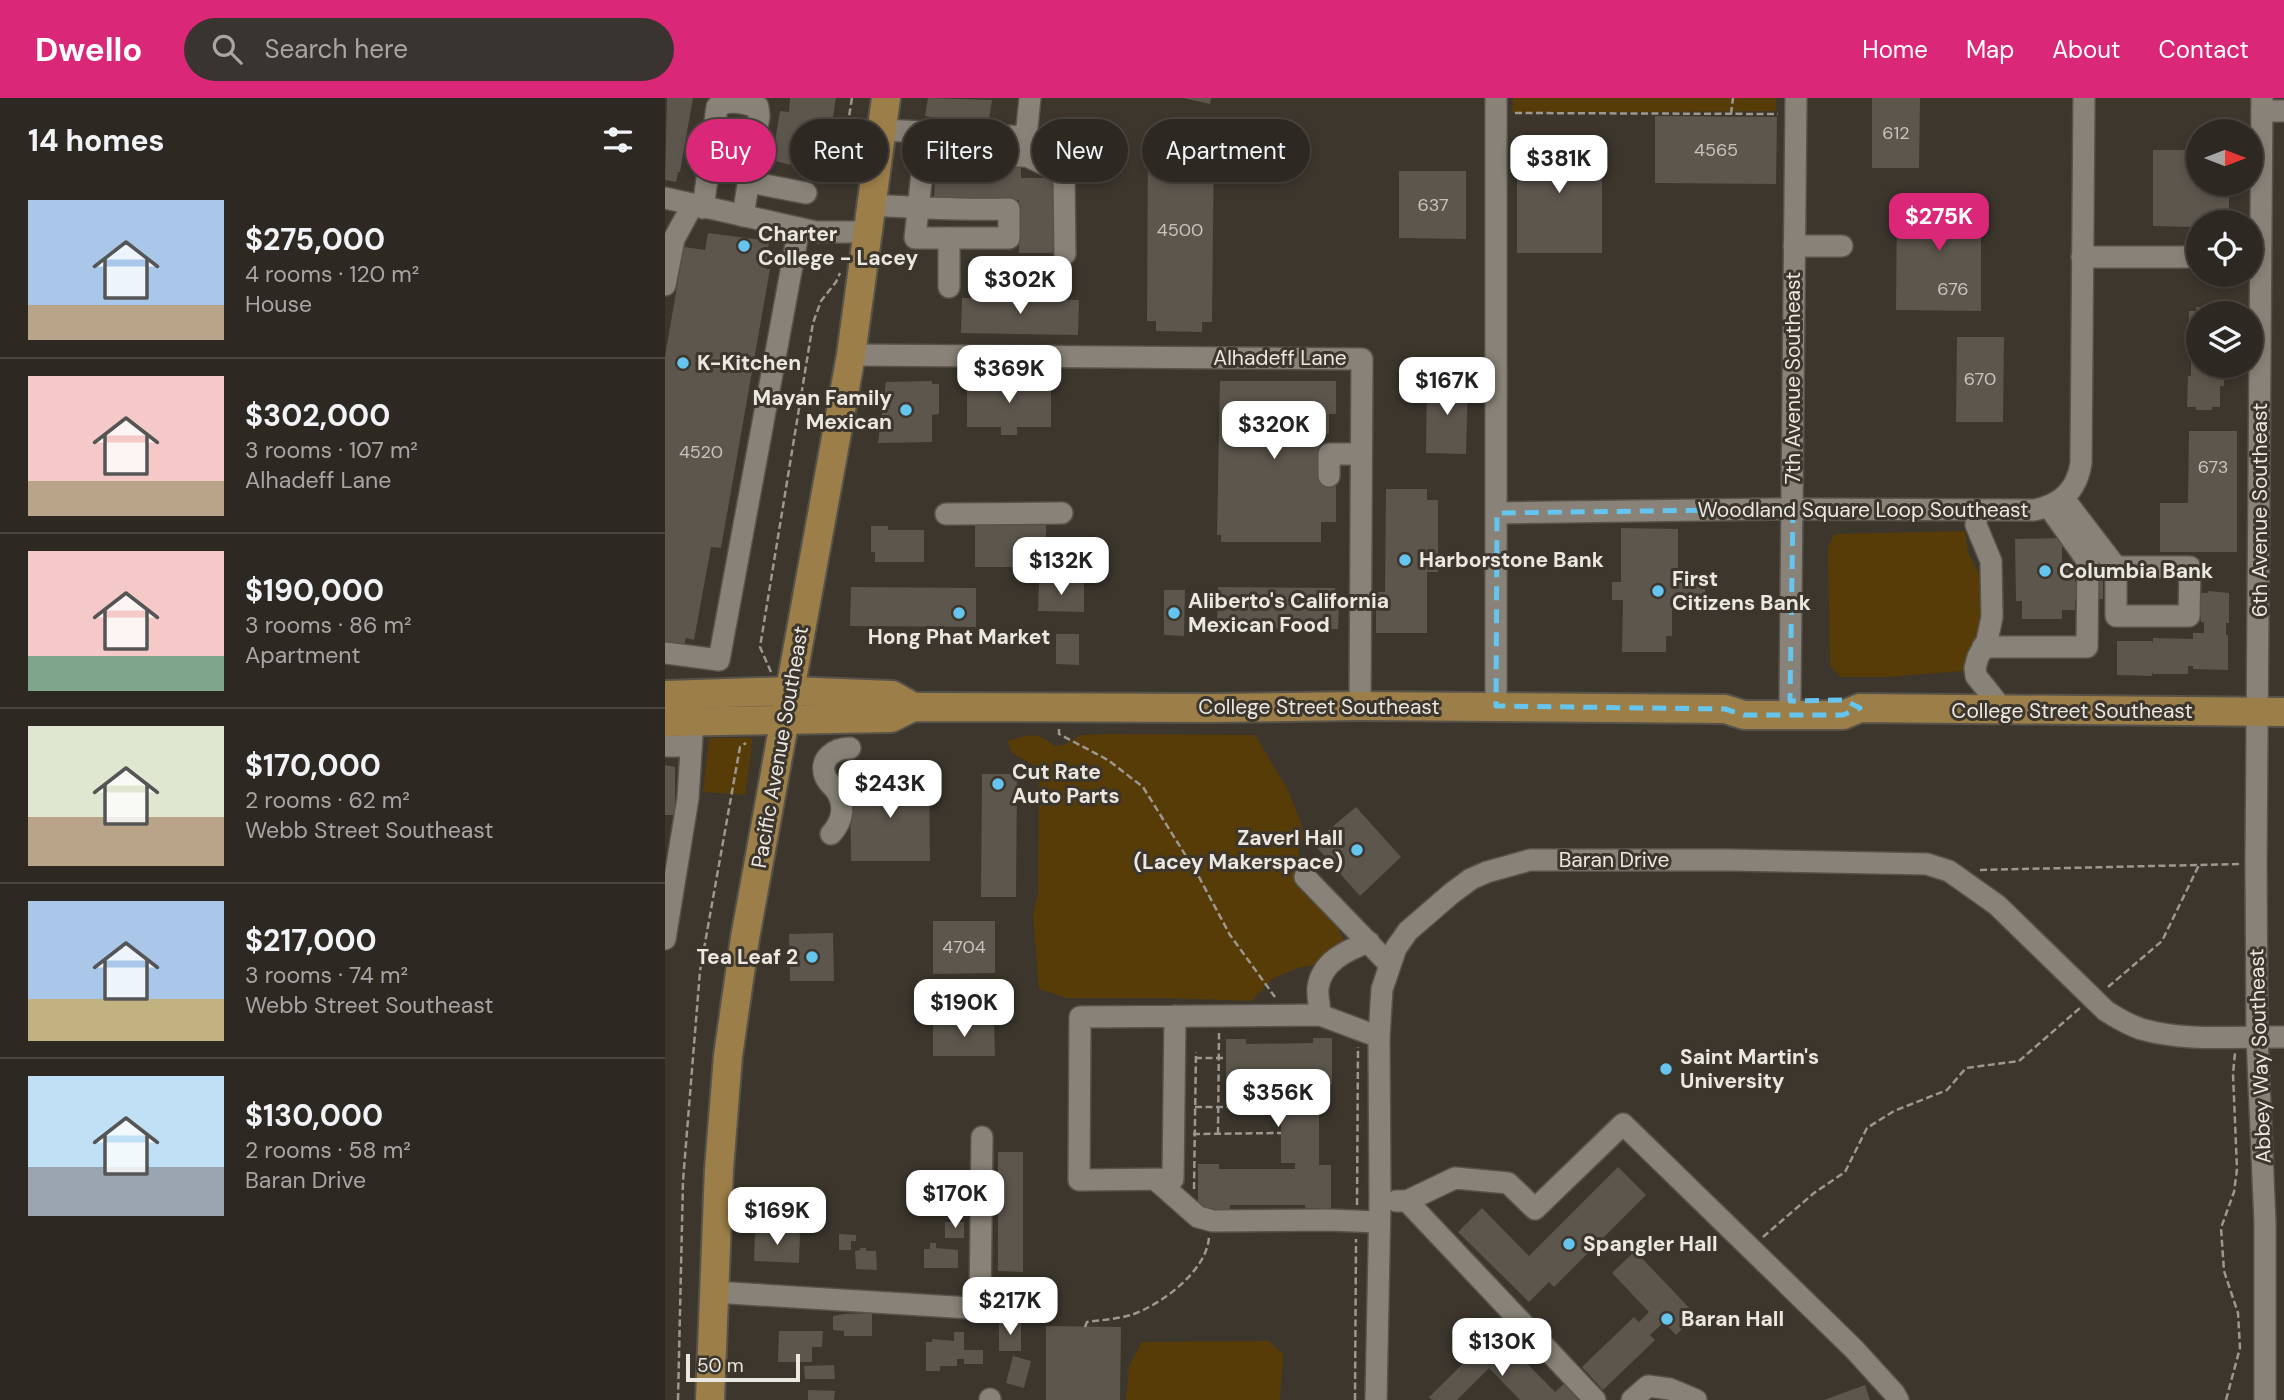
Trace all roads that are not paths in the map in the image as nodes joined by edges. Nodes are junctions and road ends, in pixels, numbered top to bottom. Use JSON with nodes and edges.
{"nodes":[{"id":1,"x":886,"y":98,"type":"edge"},
{"id":2,"x":1030,"y":98,"type":"edge"},
{"id":3,"x":1496,"y":98,"type":"edge"},
{"id":4,"x":2084,"y":98,"type":"edge"},
{"id":5,"x":2262,"y":105,"type":"edge"},
{"id":6,"x":1796,"y":106,"type":"edge"},
{"id":7,"x":2284,"y":111,"type":"edge"},
{"id":8,"x":715,"y":119,"type":"edge"},
{"id":9,"x":759,"y":119,"type":"edge"},
{"id":10,"x":883,"y":119,"type":"edge"},
{"id":11,"x":888,"y":130,"type":"edge"},
{"id":12,"x":702,"y":182,"type":"edge"},
{"id":13,"x":749,"y":182,"type":"joint"},
{"id":14,"x":875,"y":182,"type":"edge"},
{"id":15,"x":806,"y":193,"type":"dead end"},
{"id":16,"x":665,"y":198,"type":"edge"},
{"id":17,"x":697,"y":207,"type":"junction"},
{"id":18,"x":917,"y":209,"type":"junction"},
{"id":19,"x":2258,"y":210,"type":"edge"},
{"id":20,"x":743,"y":216,"type":"junction"},
{"id":21,"x":870,"y":219,"type":"junction"},
{"id":22,"x":799,"y":228,"type":"junction"},
{"id":23,"x":949,"y":238,"type":"junction"},
{"id":24,"x":1794,"y":246,"type":"junction"},
{"id":25,"x":1842,"y":246,"type":"dead end"},
{"id":26,"x":1065,"y":254,"type":"dead end"},
{"id":27,"x":2082,"y":257,"type":"junction"},
{"id":28,"x":2186,"y":257,"type":"edge"},
{"id":29,"x":665,"y":285,"type":"edge"},
{"id":30,"x":2257,"y":287,"type":"edge"},
{"id":31,"x":949,"y":288,"type":"dead end"},
{"id":32,"x":851,"y":355,"type":"junction"},
{"id":33,"x":1361,"y":454,"type":"junction"},
{"id":34,"x":1329,"y":476,"type":"dead end"},
{"id":35,"x":2056,"y":503,"type":"junction"},
{"id":36,"x":1793,"y":509,"type":"junction"},
{"id":37,"x":1977,"y":510,"type":"junction"},
{"id":38,"x":1062,"y":513,"type":"dead end"},
{"id":39,"x":1497,"y":513,"type":"junction"},
{"id":40,"x":946,"y":514,"type":"dead end"},
{"id":41,"x":2116,"y":567,"type":"dead end"},
{"id":42,"x":1983,"y":648,"type":"junction"},
{"id":43,"x":665,"y":653,"type":"edge"},
{"id":44,"x":665,"y":695,"type":"edge"},
{"id":45,"x":1790,"y":701,"type":"junction"},
{"id":46,"x":774,"y":705,"type":"junction"},
{"id":47,"x":1360,"y":706,"type":"junction"},
{"id":48,"x":1496,"y":706,"type":"junction"},
{"id":49,"x":1860,"y":708,"type":"junction"},
{"id":50,"x":1725,"y":709,"type":"junction"},
{"id":51,"x":2004,"y":711,"type":"junction"},
{"id":52,"x":2271,"y":712,"type":"edge"},
{"id":53,"x":683,"y":730,"type":"edge"},
{"id":54,"x":665,"y":746,"type":"edge"},
{"id":55,"x":850,"y":748,"type":"dead end"},
{"id":56,"x":831,"y":834,"type":"dead end"},
{"id":57,"x":673,"y":843,"type":"edge"},
{"id":58,"x":1305,"y":877,"type":"dead end"},
{"id":59,"x":665,"y":939,"type":"edge"},
{"id":60,"x":1369,"y":942,"type":"junction"},
{"id":61,"x":1389,"y":964,"type":"junction"},
{"id":62,"x":1320,"y":1015,"type":"junction"},
{"id":63,"x":1175,"y":1016,"type":"junction"},
{"id":64,"x":2257,"y":1036,"type":"junction"},
{"id":65,"x":1379,"y":1037,"type":"junction"},
{"id":66,"x":2284,"y":1037,"type":"edge"},
{"id":67,"x":982,"y":1137,"type":"dead end"},
{"id":68,"x":1156,"y":1180,"type":"junction"},
{"id":69,"x":1380,"y":1200,"type":"junction"},
{"id":70,"x":1407,"y":1201,"type":"junction"},
{"id":71,"x":1379,"y":1222,"type":"junction"},
{"id":72,"x":713,"y":1292,"type":"junction"},
{"id":73,"x":980,"y":1310,"type":"junction"},
{"id":74,"x":1002,"y":1310,"type":"dead end"},
{"id":75,"x":710,"y":1400,"type":"edge"},
{"id":76,"x":1376,"y":1400,"type":"edge"},
{"id":77,"x":1595,"y":1400,"type":"edge"},
{"id":78,"x":1632,"y":1400,"type":"edge"},
{"id":79,"x":1696,"y":1400,"type":"edge"},
{"id":80,"x":1898,"y":1400,"type":"edge"},
{"id":81,"x":2265,"y":1400,"type":"edge"}],
"edges":[{"from":1,"to":10,"type":"main road","name":"Pacific Avenue Southeast"},
{"from":2,"to":11,"type":"street"},
{"from":3,"to":39,"type":"street"},
{"from":4,"to":27,"type":"street"},
{"from":5,"to":7,"type":"street"},
{"from":5,"to":19,"type":"street","name":"6th Avenue Southeast"},
{"from":6,"to":24,"type":"street","name":"7th Avenue Southeast"},
{"from":8,"to":9,"type":"street"},
{"from":12,"to":17,"type":"street"},
{"from":13,"to":15,"type":"street"},
{"from":13,"to":20,"type":"street"},
{"from":14,"to":21,"type":"main road","name":"Pacific Avenue Southeast"},
{"from":16,"to":17,"type":"street"},
{"from":17,"to":20,"type":"street"},
{"from":17,"to":29,"type":"street"},
{"from":18,"to":21,"type":"street"},
{"from":18,"to":23,"type":"street"},
{"from":18,"to":23,"type":"street"},
{"from":18,"to":26,"type":"street"},
{"from":20,"to":22,"type":"street"},
{"from":21,"to":22,"type":"street"},
{"from":21,"to":32,"type":"main road","name":"Pacific Avenue Southeast"},
{"from":22,"to":43,"type":"street"},
{"from":23,"to":31,"type":"street"},
{"from":24,"to":25,"type":"street"},
{"from":24,"to":36,"type":"street","name":"7th Avenue Southeast"},
{"from":27,"to":28,"type":"street"},
{"from":27,"to":35,"type":"street"},
{"from":30,"to":52,"type":"street","name":"6th Avenue Southeast"},
{"from":32,"to":33,"type":"street","name":"Alhadeff Lane"},
{"from":32,"to":46,"type":"main road","name":"Pacific Avenue Southeast"},
{"from":33,"to":34,"type":"street"},
{"from":33,"to":47,"type":"street","name":"Alhadeff Lane"},
{"from":35,"to":37,"type":"street","name":"Woodland Square Loop Southeast"},
{"from":35,"to":41,"type":"street"},
{"from":35,"to":42,"type":"street"},
{"from":36,"to":37,"type":"street","name":"Woodland Square Loop Southeast"},
{"from":36,"to":39,"type":"street","name":"Woodland Square Loop Southeast"},
{"from":36,"to":45,"type":"street","name":"7th Avenue Southeast"},
{"from":37,"to":42,"type":"street"},
{"from":38,"to":40,"type":"street"},
{"from":39,"to":48,"type":"street"},
{"from":42,"to":51,"type":"street"},
{"from":44,"to":46,"type":"main road","name":"College Street Southeast"},
{"from":45,"to":49,"type":"main road","name":"College Street Southeast"},
{"from":45,"to":50,"type":"main road","name":"College Street Southeast"},
{"from":46,"to":47,"type":"main road","name":"College Street Southeast"},
{"from":46,"to":53,"type":"main road","name":"College Street Southeast"},
{"from":46,"to":72,"type":"main road","name":"Pacific Avenue Southeast"},
{"from":47,"to":48,"type":"main road","name":"College Street Southeast"},
{"from":48,"to":50,"type":"main road","name":"College Street Southeast"},
{"from":49,"to":50,"type":"main road","name":"College Street Southeast"},
{"from":49,"to":51,"type":"main road","name":"College Street Southeast"},
{"from":51,"to":52,"type":"main road","name":"College Street Southeast"},
{"from":52,"to":64,"type":"street","name":"Abbey Way Southeast"},
{"from":53,"to":54,"type":"street"},
{"from":53,"to":57,"type":"street"},
{"from":55,"to":56,"type":"street"},
{"from":57,"to":59,"type":"street"},
{"from":58,"to":60,"type":"street"},
{"from":60,"to":61,"type":"street"},
{"from":60,"to":62,"type":"street"},
{"from":61,"to":64,"type":"street","name":"Baran Drive"},
{"from":61,"to":65,"type":"street","name":"Baran Drive"},
{"from":62,"to":63,"type":"street"},
{"from":62,"to":65,"type":"street"},
{"from":63,"to":68,"type":"street"},
{"from":63,"to":68,"type":"street"},
{"from":64,"to":66,"type":"street","name":"Baran Drive"},
{"from":64,"to":81,"type":"street","name":"Abbey Way Southeast"},
{"from":65,"to":69,"type":"street","name":"Baran Drive"},
{"from":67,"to":73,"type":"street"},
{"from":68,"to":71,"type":"street"},
{"from":69,"to":70,"type":"street"},
{"from":69,"to":71,"type":"street","name":"Baran Drive"},
{"from":70,"to":77,"type":"street"},
{"from":70,"to":80,"type":"street"},
{"from":71,"to":76,"type":"street","name":"Baran Drive"},
{"from":72,"to":73,"type":"street"},
{"from":72,"to":75,"type":"main road","name":"Pacific Avenue Southeast"},
{"from":73,"to":74,"type":"street"},
{"from":78,"to":79,"type":"street"}]}
